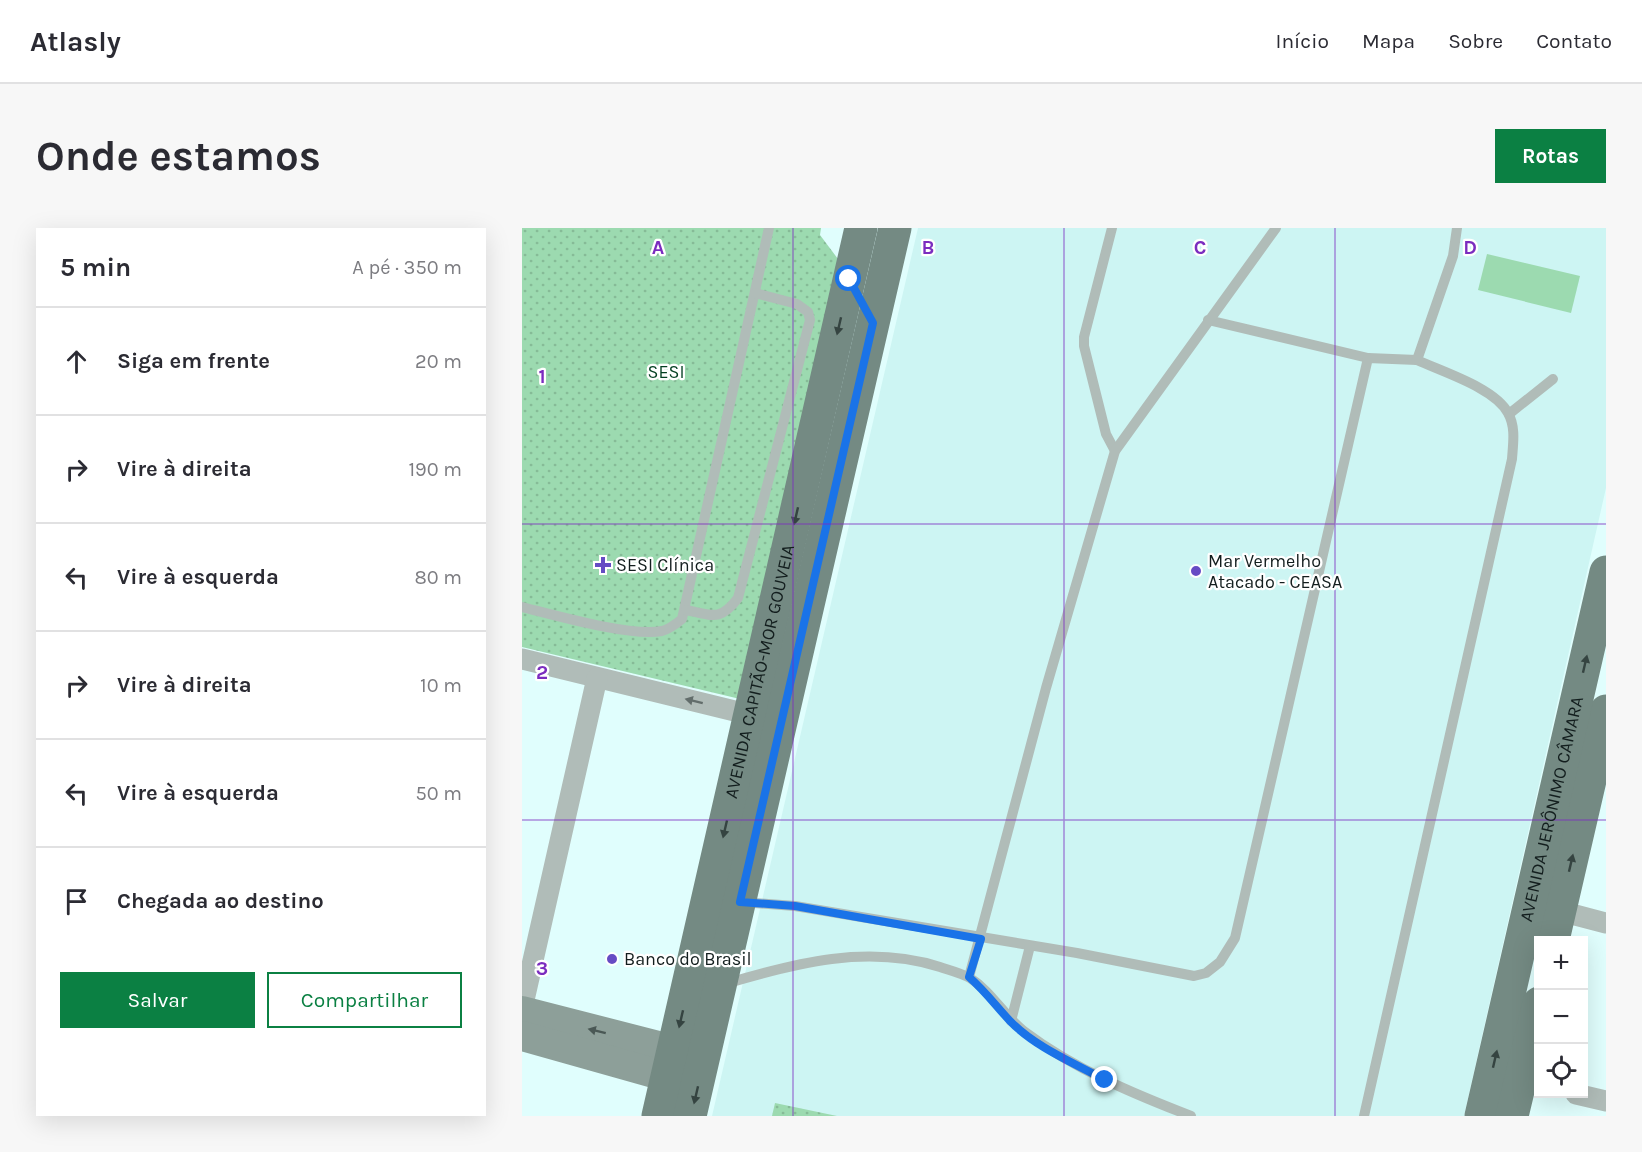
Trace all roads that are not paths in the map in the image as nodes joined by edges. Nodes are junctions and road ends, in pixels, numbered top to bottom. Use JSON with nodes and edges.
{"nodes":[{"id":1,"x":769,"y":228,"type":"edge"},
{"id":2,"x":861,"y":228,"type":"edge"},
{"id":3,"x":895,"y":228,"type":"edge"},
{"id":4,"x":1112,"y":228,"type":"edge"},
{"id":5,"x":1276,"y":228,"type":"edge"},
{"id":6,"x":1457,"y":228,"type":"edge"},
{"id":7,"x":849,"y":279,"type":"junction"},
{"id":8,"x":755,"y":293,"type":"junction"},
{"id":9,"x":1208,"y":320,"type":"junction"},
{"id":10,"x":873,"y":323,"type":"junction"},
{"id":11,"x":1368,"y":358,"type":"junction"},
{"id":12,"x":1417,"y":360,"type":"junction"},
{"id":13,"x":1553,"y":379,"type":"dead end"},
{"id":14,"x":1509,"y":414,"type":"junction"},
{"id":15,"x":1115,"y":451,"type":"junction"},
{"id":16,"x":1606,"y":572,"type":"edge"},
{"id":17,"x":522,"y":607,"type":"edge"},
{"id":18,"x":686,"y":610,"type":"junction"},
{"id":19,"x":522,"y":659,"type":"edge"},
{"id":20,"x":597,"y":678,"type":"junction"},
{"id":21,"x":1606,"y":711,"type":"edge"},
{"id":22,"x":750,"y":715,"type":"junction"},
{"id":23,"x":740,"y":902,"type":"junction"},
{"id":24,"x":1606,"y":923,"type":"edge"},
{"id":25,"x":1556,"y":926,"type":"edge"},
{"id":26,"x":981,"y":939,"type":"junction"},
{"id":27,"x":1030,"y":946,"type":"junction"},
{"id":28,"x":969,"y":977,"type":"junction"},
{"id":29,"x":721,"y":986,"type":"junction"},
{"id":30,"x":522,"y":1010,"type":"edge"},
{"id":31,"x":1011,"y":1021,"type":"junction"},
{"id":32,"x":522,"y":1036,"type":"edge"},
{"id":33,"x":1534,"y":1044,"type":"edge"},
{"id":34,"x":671,"y":1064,"type":"junction"},
{"id":35,"x":1530,"y":1083,"type":"edge"},
{"id":36,"x":1588,"y":1097,"type":"edge"},
{"id":37,"x":1606,"y":1101,"type":"edge"},
{"id":38,"x":658,"y":1116,"type":"edge"},
{"id":39,"x":690,"y":1116,"type":"edge"},
{"id":40,"x":1191,"y":1116,"type":"edge"},
{"id":41,"x":1364,"y":1116,"type":"edge"},
{"id":42,"x":1481,"y":1116,"type":"edge"},
{"id":43,"x":1512,"y":1116,"type":"edge"}],
"edges":[{"from":1,"to":8,"type":"lane"},
{"from":2,"to":7,"type":"main road","name":"AVENIDA CAPITÃO-MOR GOUVEIA"},
{"from":3,"to":10,"type":"main road","name":"AVENIDA CAPITÃO-MOR GOUVEIA"},
{"from":4,"to":15,"type":"lane"},
{"from":5,"to":9,"type":"lane"},
{"from":6,"to":12,"type":"lane"},
{"from":7,"to":10,"type":"main road"},
{"from":7,"to":22,"type":"main road","name":"AVENIDA CAPITÃO-MOR GOUVEIA","one_way":true},
{"from":8,"to":18,"type":"lane"},
{"from":8,"to":18,"type":"lane"},
{"from":9,"to":11,"type":"lane"},
{"from":9,"to":15,"type":"lane"},
{"from":10,"to":23,"type":"main road","name":"AVENIDA CAPITÃO-MOR GOUVEIA"},
{"from":11,"to":12,"type":"lane"},
{"from":11,"to":27,"type":"lane"},
{"from":12,"to":14,"type":"lane"},
{"from":13,"to":14,"type":"lane"},
{"from":14,"to":41,"type":"lane"},
{"from":15,"to":26,"type":"lane"},
{"from":42,"to":16,"type":"main road","name":"AVENIDA JERÔNIMO CÂMARA","one_way":true},
{"from":17,"to":18,"type":"lane"},
{"from":19,"to":20,"type":"street"},
{"from":22,"to":20,"type":"street","one_way":true},
{"from":20,"to":30,"type":"street"},
{"from":25,"to":21,"type":"main road","name":"AVENIDA JERÔNIMO CÂMARA","one_way":true},
{"from":22,"to":34,"type":"main road","name":"AVENIDA CAPITÃO-MOR GOUVEIA","one_way":true},
{"from":23,"to":26,"type":"lane"},
{"from":23,"to":29,"type":"main road","name":"AVENIDA CAPITÃO-MOR GOUVEIA"},
{"from":24,"to":25,"type":"street"},
{"from":26,"to":27,"type":"lane"},
{"from":26,"to":28,"type":"lane"},
{"from":27,"to":31,"type":"lane"},
{"from":28,"to":29,"type":"lane"},
{"from":28,"to":31,"type":"lane"},
{"from":29,"to":39,"type":"main road","name":"AVENIDA CAPITÃO-MOR GOUVEIA","one_way":true},
{"from":34,"to":30,"type":"street","one_way":true},
{"from":31,"to":40,"type":"lane"},
{"from":32,"to":34,"type":"street"},
{"from":33,"to":35,"type":"main road"},
{"from":34,"to":38,"type":"main road","name":"AVENIDA CAPITÃO-MOR GOUVEIA"},
{"from":35,"to":43,"type":"main road"},
{"from":36,"to":37,"type":"street"}]}
